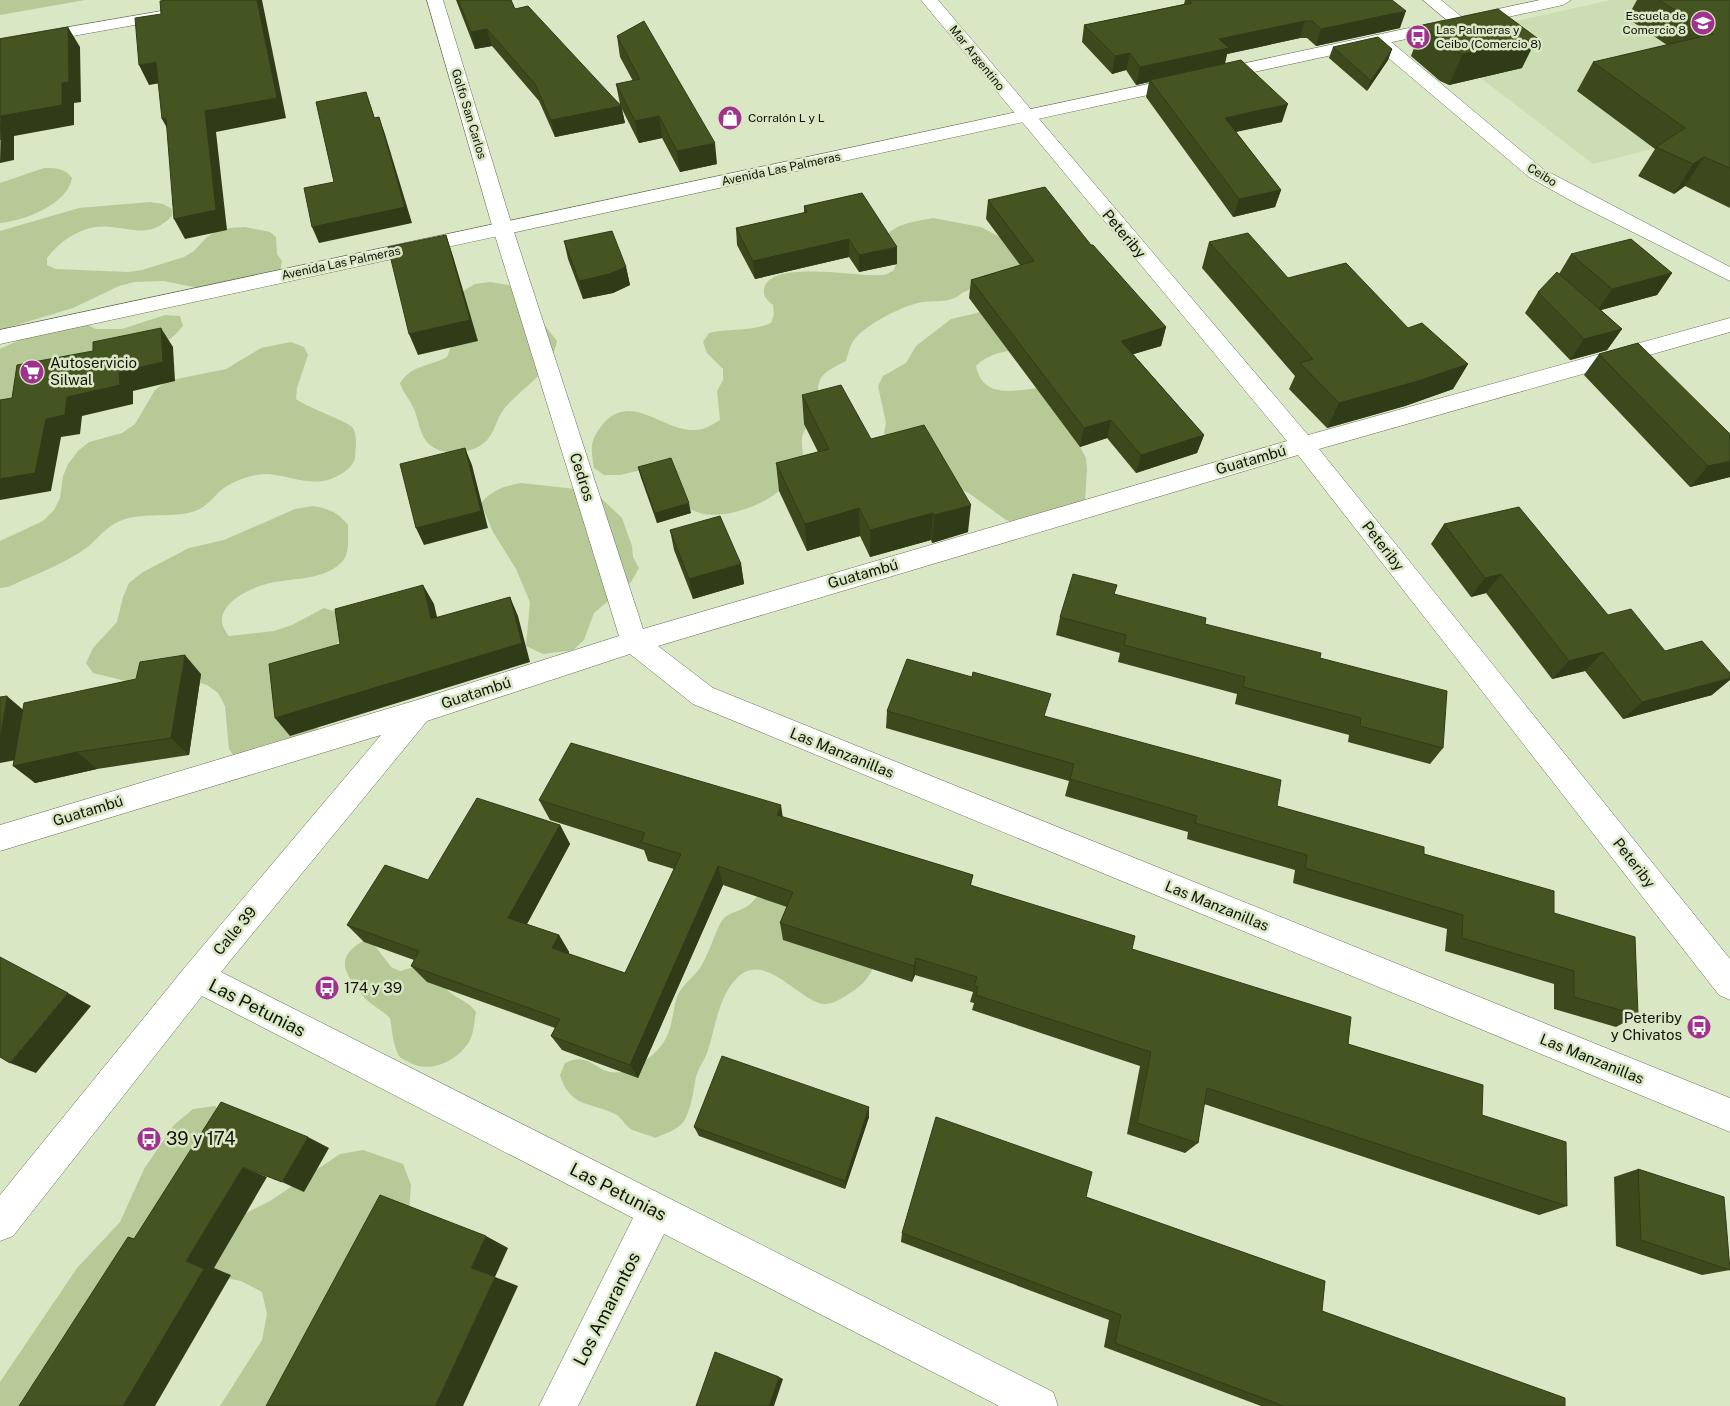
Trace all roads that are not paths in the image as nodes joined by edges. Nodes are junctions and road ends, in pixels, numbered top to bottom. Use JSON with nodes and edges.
{"nodes":[{"id":1,"x":434,"y":0,"type":"edge"},
{"id":2,"x":929,"y":0,"type":"edge"},
{"id":3,"x":1431,"y":0,"type":"edge"},
{"id":4,"x":1563,"y":0,"type":"edge"},
{"id":5,"x":193,"y":10,"type":"edge"},
{"id":6,"x":1460,"y":22,"type":"junction"},
{"id":7,"x":1378,"y":40,"type":"junction"},
{"id":8,"x":0,"y":44,"type":"edge"},
{"id":9,"x":1024,"y":116,"type":"junction"},
{"id":10,"x":503,"y":229,"type":"junction"},
{"id":11,"x":1730,"y":275,"type":"edge"},
{"id":12,"x":1730,"y":324,"type":"edge"},
{"id":13,"x":0,"y":337,"type":"edge"},
{"id":14,"x":1303,"y":445,"type":"junction"},
{"id":15,"x":634,"y":642,"type":"junction"},
{"id":16,"x":417,"y":712,"type":"junction"},
{"id":17,"x":0,"y":838,"type":"edge"},
{"id":18,"x":196,"y":977,"type":"junction"},
{"id":19,"x":1730,"y":984,"type":"edge"},
{"id":20,"x":1730,"y":1115,"type":"edge"},
{"id":21,"x":656,"y":1211,"type":"junction"},
{"id":22,"x":0,"y":1223,"type":"edge"},
{"id":23,"x":558,"y":1406,"type":"edge"},
{"id":24,"x":1039,"y":1406,"type":"edge"}],
"edges":[{"from":1,"to":10,"type":"street","name":"Golfo San Carlos"},
{"from":2,"to":9,"type":"street","name":"Mar Argentino"},
{"from":3,"to":6,"type":"street"},
{"from":4,"to":6,"type":"street","name":"Avenida Las Palmeras"},
{"from":5,"to":8,"type":"street"},
{"from":6,"to":7,"type":"street","name":"Avenida Las Palmeras"},
{"from":7,"to":9,"type":"street","name":"Avenida Las Palmeras"},
{"from":7,"to":11,"type":"street","name":"Ceibo"},
{"from":9,"to":10,"type":"street","name":"Avenida Las Palmeras"},
{"from":9,"to":14,"type":"street","name":"Peteriby"},
{"from":10,"to":13,"type":"street","name":"Avenida Las Palmeras"},
{"from":10,"to":15,"type":"street","name":"Cedros"},
{"from":12,"to":14,"type":"street","name":"Guatambú"},
{"from":14,"to":15,"type":"street","name":"Guatambú"},
{"from":14,"to":19,"type":"street","name":"Peteriby"},
{"from":15,"to":16,"type":"street","name":"Guatambú"},
{"from":15,"to":20,"type":"street","name":"Las Manzanillas"},
{"from":16,"to":17,"type":"street","name":"Guatambú"},
{"from":16,"to":18,"type":"street","name":"Calle 39"},
{"from":18,"to":21,"type":"street","name":"Las Petunias"},
{"from":18,"to":22,"type":"street","name":"Calle 39"},
{"from":21,"to":23,"type":"street","name":"Los Amarantos"},
{"from":21,"to":24,"type":"street","name":"Las Petunias"}]}
